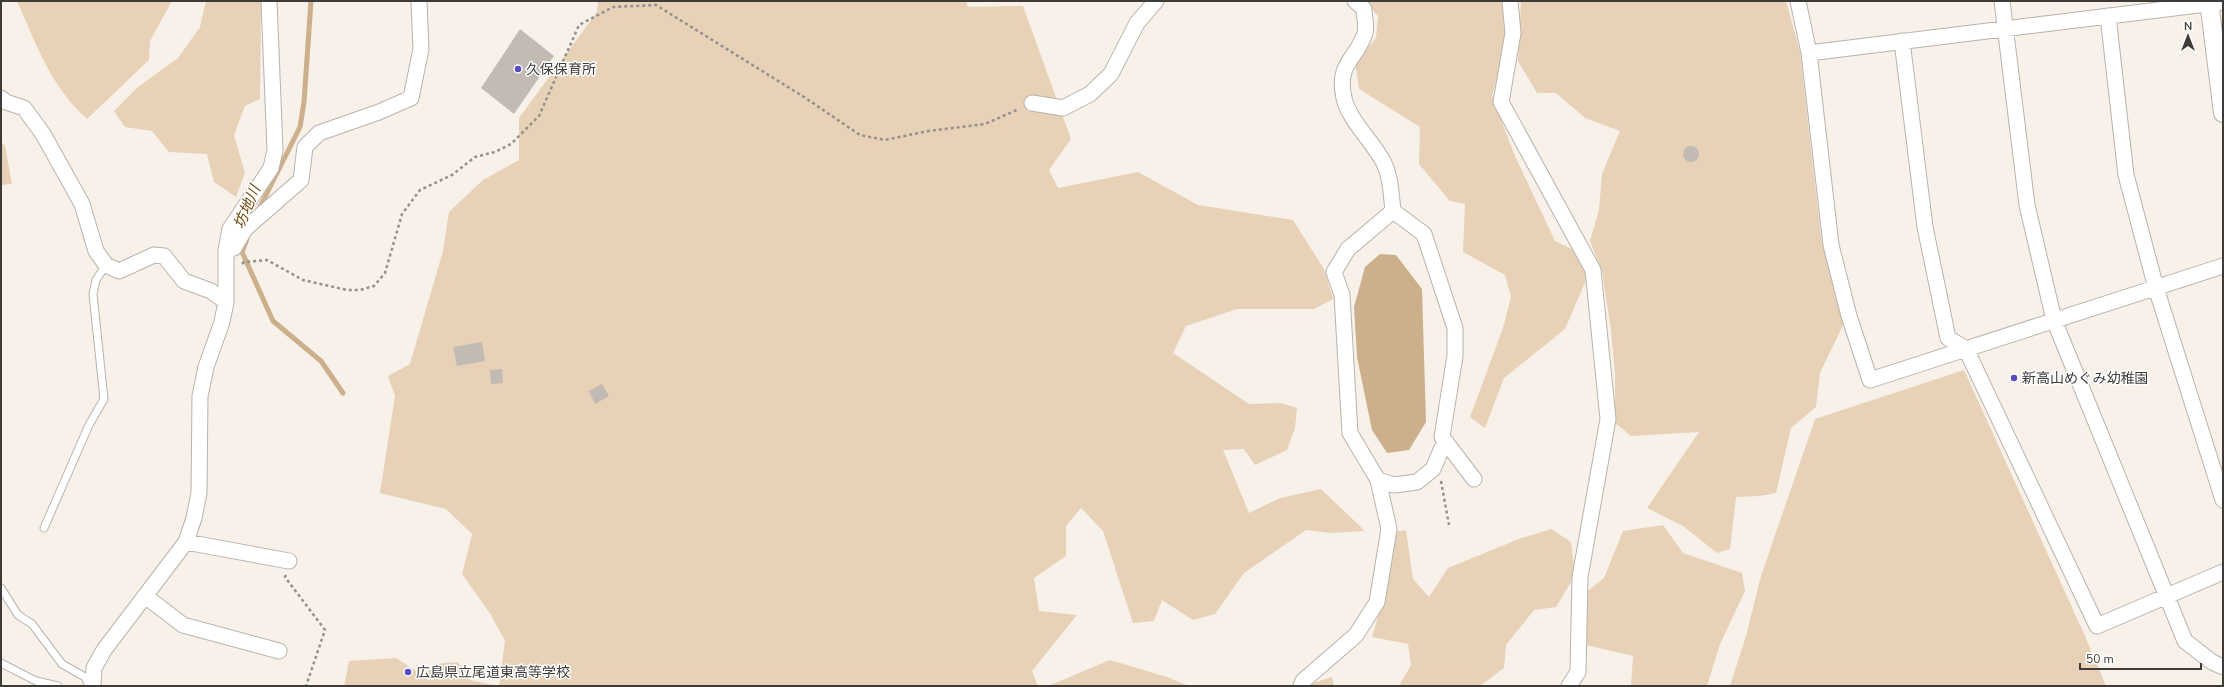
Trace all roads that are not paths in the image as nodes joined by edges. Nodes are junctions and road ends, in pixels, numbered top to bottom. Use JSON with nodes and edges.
{"nodes":[{"id":1,"x":269,"y":1,"type":"edge"},
{"id":2,"x":419,"y":1,"type":"edge"},
{"id":3,"x":1156,"y":1,"type":"edge"},
{"id":4,"x":1355,"y":1,"type":"edge"},
{"id":5,"x":1510,"y":1,"type":"edge"},
{"id":6,"x":1798,"y":1,"type":"edge"},
{"id":7,"x":2002,"y":1,"type":"edge"},
{"id":8,"x":2214,"y":3,"type":"edge"},
{"id":9,"x":2108,"y":16,"type":"junction"},
{"id":10,"x":2006,"y":29,"type":"junction"},
{"id":11,"x":1902,"y":41,"type":"junction"},
{"id":12,"x":1809,"y":53,"type":"junction"},
{"id":13,"x":1,"y":98,"type":"edge"},
{"id":14,"x":1032,"y":103,"type":"road end"},
{"id":15,"x":2223,"y":113,"type":"edge"},
{"id":16,"x":1393,"y":211,"type":"junction"},
{"id":17,"x":226,"y":250,"type":"junction"},
{"id":18,"x":106,"y":265,"type":"junction"},
{"id":19,"x":2223,"y":266,"type":"edge"},
{"id":20,"x":2156,"y":288,"type":"junction"},
{"id":21,"x":226,"y":302,"type":"junction"},
{"id":22,"x":2054,"y":320,"type":"junction"},
{"id":23,"x":1966,"y":349,"type":"junction"},
{"id":24,"x":1447,"y":443,"type":"junction"},
{"id":25,"x":1474,"y":479,"type":"dead end"},
{"id":26,"x":1378,"y":480,"type":"junction"},
{"id":27,"x":2223,"y":500,"type":"edge"},
{"id":28,"x":44,"y":528,"type":"dead end"},
{"id":29,"x":186,"y":542,"type":"junction"},
{"id":30,"x":289,"y":561,"type":"road end"},
{"id":31,"x":2223,"y":572,"type":"edge"},
{"id":32,"x":1,"y":588,"type":"edge"},
{"id":33,"x":145,"y":596,"type":"junction"},
{"id":34,"x":2165,"y":596,"type":"junction"},
{"id":35,"x":279,"y":651,"type":"dead end"},
{"id":36,"x":1,"y":663,"type":"edge"},
{"id":37,"x":2223,"y":667,"type":"edge"},
{"id":38,"x":58,"y":686,"type":"edge"},
{"id":39,"x":89,"y":686,"type":"edge"},
{"id":40,"x":92,"y":686,"type":"edge"},
{"id":41,"x":1301,"y":686,"type":"edge"},
{"id":42,"x":1569,"y":686,"type":"edge"}],
"edges":[{"from":1,"to":17,"type":"street"},
{"from":2,"to":17,"type":"street"},
{"from":3,"to":14,"type":"street"},
{"from":4,"to":16,"type":"street"},
{"from":5,"to":42,"type":"street"},
{"from":6,"to":12,"type":"street"},
{"from":7,"to":10,"type":"street"},
{"from":8,"to":9,"type":"street"},
{"from":8,"to":15,"type":"street"},
{"from":9,"to":10,"type":"street"},
{"from":9,"to":20,"type":"street"},
{"from":10,"to":11,"type":"street"},
{"from":10,"to":22,"type":"street"},
{"from":11,"to":12,"type":"street"},
{"from":11,"to":23,"type":"street"},
{"from":12,"to":23,"type":"street"},
{"from":13,"to":18,"type":"street"},
{"from":16,"to":24,"type":"street"},
{"from":16,"to":26,"type":"street"},
{"from":17,"to":21,"type":"street"},
{"from":18,"to":21,"type":"street"},
{"from":18,"to":28,"type":"lane"},
{"from":19,"to":20,"type":"street"},
{"from":20,"to":22,"type":"street"},
{"from":20,"to":27,"type":"street"},
{"from":21,"to":29,"type":"street"},
{"from":22,"to":23,"type":"street"},
{"from":22,"to":34,"type":"street"},
{"from":23,"to":34,"type":"street"},
{"from":24,"to":25,"type":"street"},
{"from":24,"to":26,"type":"street"},
{"from":26,"to":41,"type":"street"},
{"from":29,"to":30,"type":"street"},
{"from":29,"to":33,"type":"street"},
{"from":31,"to":34,"type":"street"},
{"from":32,"to":39,"type":"lane"},
{"from":33,"to":35,"type":"street"},
{"from":33,"to":40,"type":"street"},
{"from":34,"to":37,"type":"street"},
{"from":36,"to":38,"type":"lane"}]}
